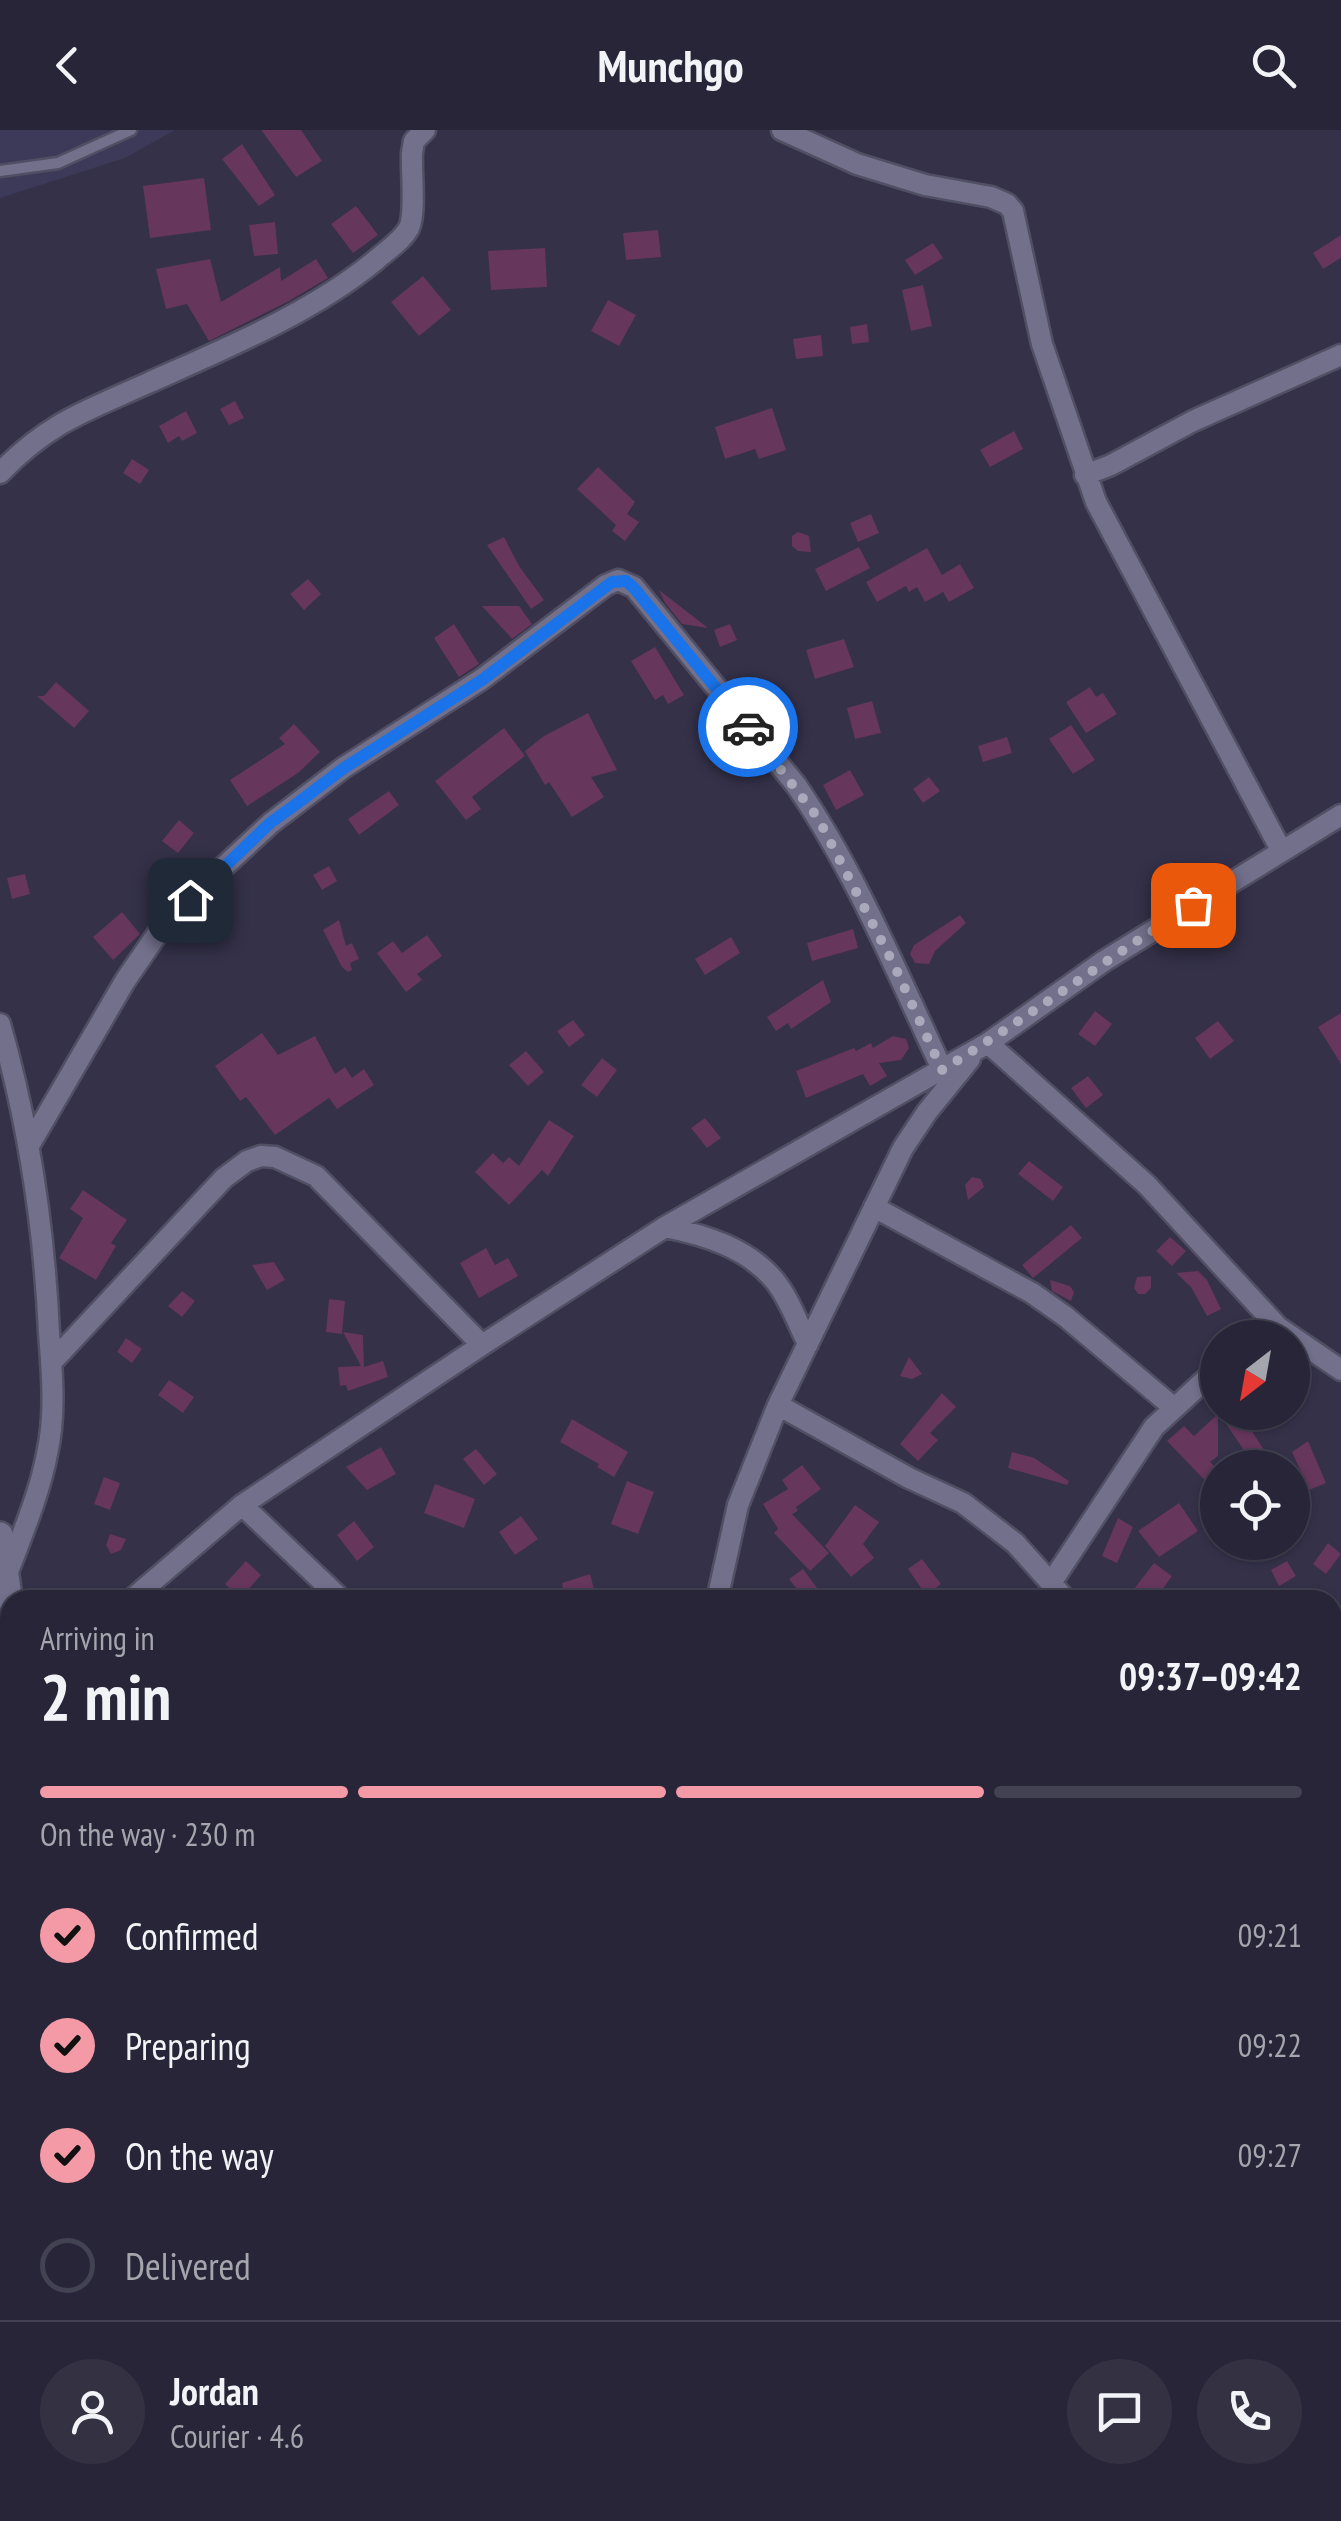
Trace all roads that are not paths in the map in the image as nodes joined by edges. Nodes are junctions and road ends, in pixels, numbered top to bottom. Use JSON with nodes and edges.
{"nodes":[{"id":1,"x":131,"y":130,"type":"edge"},
{"id":2,"x":425,"y":130,"type":"edge"},
{"id":3,"x":782,"y":130,"type":"edge"},
{"id":4,"x":0,"y":171,"type":"edge"},
{"id":5,"x":1341,"y":356,"type":"edge"},
{"id":6,"x":0,"y":473,"type":"edge"},
{"id":7,"x":1085,"y":474,"type":"junction"},
{"id":8,"x":1341,"y":815,"type":"edge"},
{"id":9,"x":1281,"y":850,"type":"junction"},
{"id":10,"x":0,"y":1024,"type":"edge"},
{"id":11,"x":984,"y":1045,"type":"junction"},
{"id":12,"x":942,"y":1070,"type":"junction"},
{"id":13,"x":30,"y":1144,"type":"junction"},
{"id":14,"x":874,"y":1206,"type":"junction"},
{"id":15,"x":665,"y":1227,"type":"junction"},
{"id":16,"x":1260,"y":1320,"type":"edge"},
{"id":17,"x":808,"y":1344,"type":"junction"},
{"id":18,"x":482,"y":1345,"type":"junction"},
{"id":19,"x":1310,"y":1353,"type":"edge"},
{"id":20,"x":51,"y":1362,"type":"junction"},
{"id":21,"x":1341,"y":1370,"type":"edge"},
{"id":22,"x":1200,"y":1384,"type":"edge"},
{"id":23,"x":778,"y":1405,"type":"junction"},
{"id":24,"x":1173,"y":1407,"type":"junction"},
{"id":25,"x":242,"y":1505,"type":"junction"},
{"id":26,"x":0,"y":1535,"type":"edge"},
{"id":27,"x":1051,"y":1583,"type":"junction"},
{"id":28,"x":8,"y":1590,"type":"edge"},
{"id":29,"x":8,"y":1590,"type":"edge"},
{"id":30,"x":143,"y":1590,"type":"edge"},
{"id":31,"x":331,"y":1590,"type":"edge"},
{"id":32,"x":719,"y":1590,"type":"edge"},
{"id":33,"x":1057,"y":1590,"type":"edge"}],
"edges":[{"from":1,"to":4,"type":"lane"},
{"from":2,"to":6,"type":"street"},
{"from":3,"to":7,"type":"street"},
{"from":5,"to":7,"type":"street"},
{"from":7,"to":9,"type":"street"},
{"from":8,"to":9,"type":"street"},
{"from":9,"to":11,"type":"street"},
{"from":10,"to":13,"type":"street"},
{"from":11,"to":12,"type":"street"},
{"from":11,"to":14,"type":"street"},
{"from":11,"to":16,"type":"street"},
{"from":12,"to":13,"type":"street"},
{"from":12,"to":15,"type":"street"},
{"from":13,"to":20,"type":"street"},
{"from":14,"to":17,"type":"street"},
{"from":14,"to":24,"type":"street"},
{"from":15,"to":17,"type":"street"},
{"from":15,"to":18,"type":"street"},
{"from":17,"to":23,"type":"street"},
{"from":18,"to":20,"type":"street"},
{"from":18,"to":25,"type":"street"},
{"from":19,"to":21,"type":"street"},
{"from":20,"to":28,"type":"street"},
{"from":22,"to":24,"type":"street"},
{"from":23,"to":27,"type":"street"},
{"from":23,"to":32,"type":"street"},
{"from":24,"to":27,"type":"street"},
{"from":25,"to":30,"type":"street"},
{"from":25,"to":31,"type":"street"},
{"from":26,"to":29,"type":"street"},
{"from":27,"to":33,"type":"street"}]}
